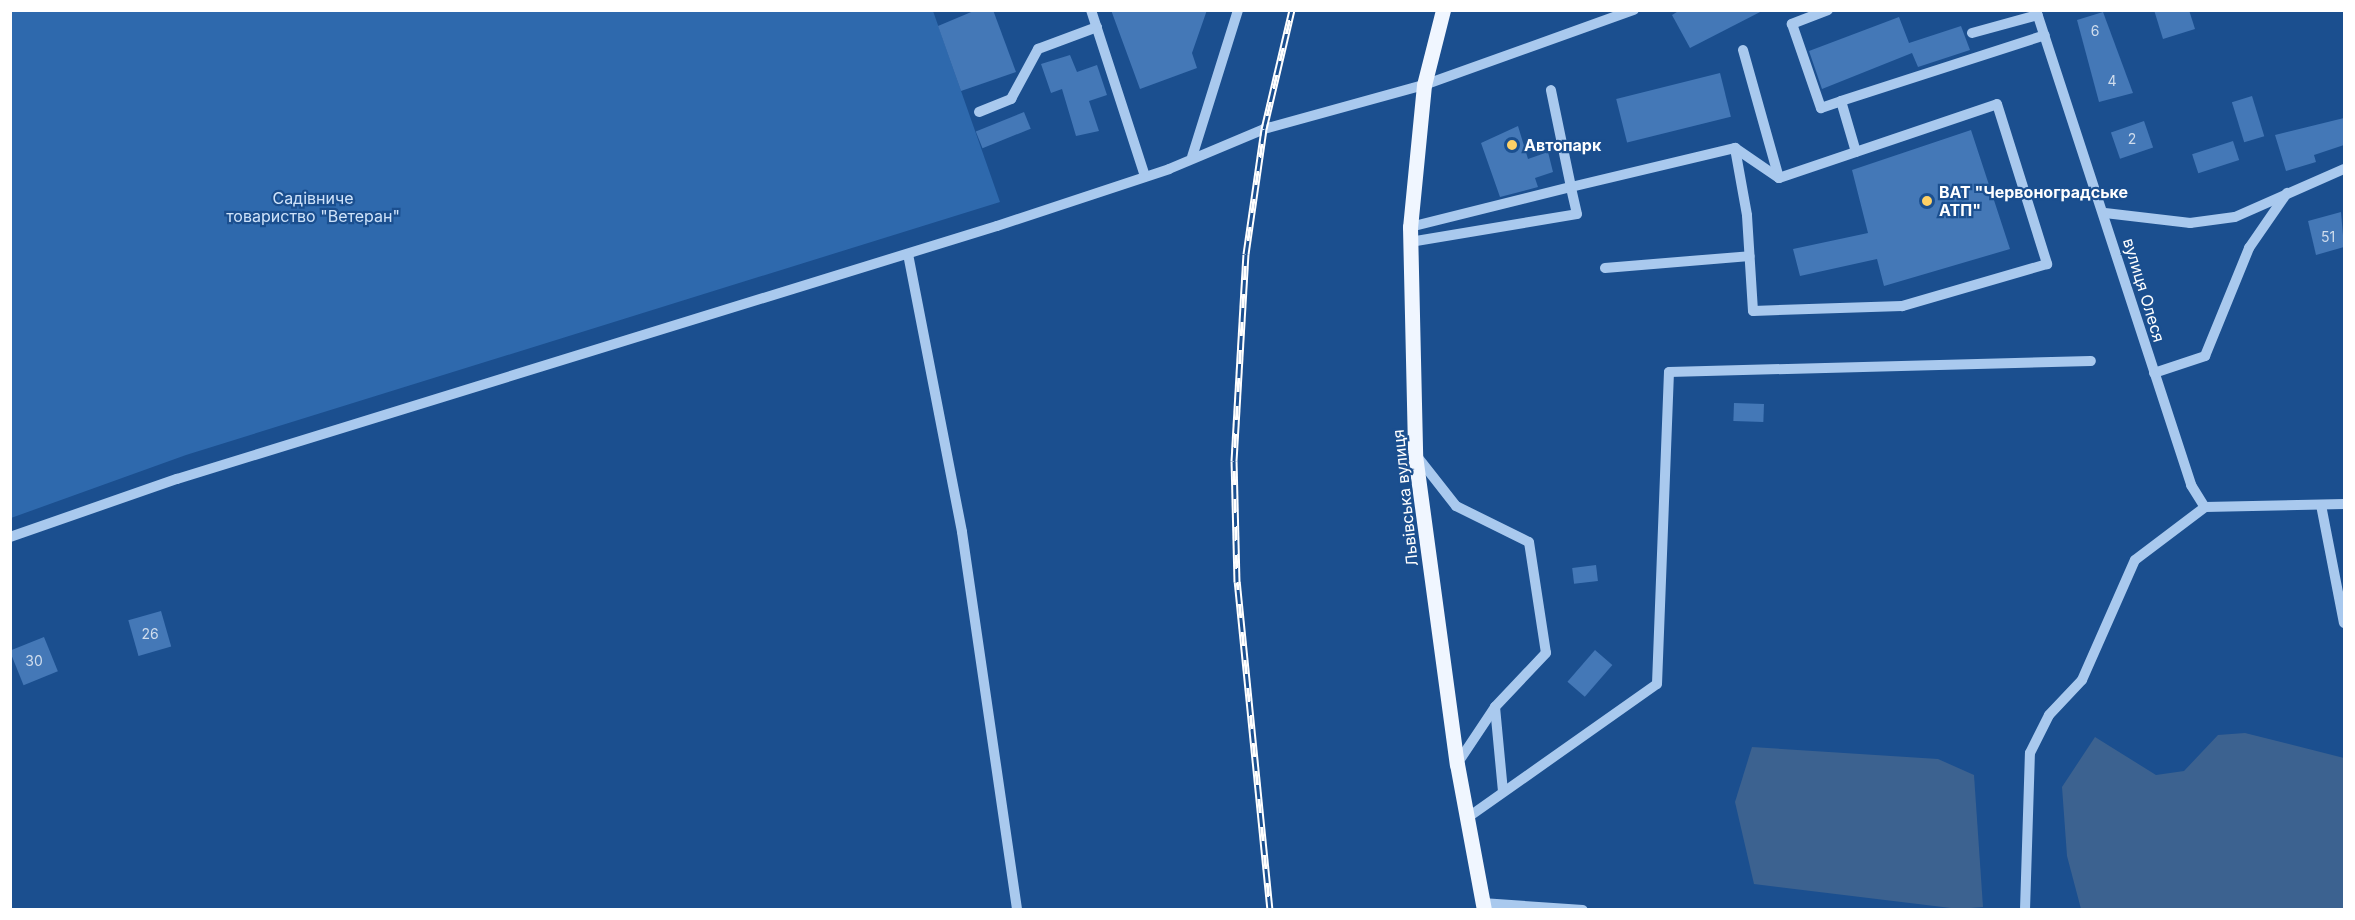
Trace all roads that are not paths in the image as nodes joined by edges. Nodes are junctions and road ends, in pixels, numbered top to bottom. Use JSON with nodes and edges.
{"nodes":[{"id":1,"x":1091,"y":10,"type":"edge"},
{"id":2,"x":1238,"y":10,"type":"edge"},
{"id":3,"x":1443,"y":10,"type":"edge"},
{"id":4,"x":1634,"y":10,"type":"edge"},
{"id":5,"x":1828,"y":10,"type":"edge"},
{"id":6,"x":2037,"y":13,"type":"edge"},
{"id":7,"x":1097,"y":27,"type":"junction"},
{"id":8,"x":1971,"y":33,"type":"dead end"},
{"id":9,"x":2045,"y":35,"type":"junction"},
{"id":10,"x":1743,"y":50,"type":"dead end"},
{"id":11,"x":1424,"y":85,"type":"junction"},
{"id":12,"x":1551,"y":90,"type":"dead end"},
{"id":13,"x":1840,"y":101,"type":"junction"},
{"id":14,"x":979,"y":112,"type":"dead end"},
{"id":15,"x":1735,"y":148,"type":"junction"},
{"id":16,"x":1856,"y":152,"type":"junction"},
{"id":17,"x":1192,"y":157,"type":"junction"},
{"id":18,"x":2344,"y":169,"type":"edge"},
{"id":19,"x":1145,"y":176,"type":"junction"},
{"id":20,"x":1779,"y":178,"type":"junction"},
{"id":21,"x":1571,"y":187,"type":"junction"},
{"id":22,"x":2287,"y":193,"type":"junction"},
{"id":23,"x":2105,"y":213,"type":"junction"},
{"id":24,"x":1410,"y":235,"type":"junction"},
{"id":25,"x":908,"y":254,"type":"junction"},
{"id":26,"x":1750,"y":256,"type":"junction"},
{"id":27,"x":1605,"y":268,"type":"dead end"},
{"id":28,"x":2091,"y":361,"type":"dead end"},
{"id":29,"x":2154,"y":373,"type":"junction"},
{"id":30,"x":1415,"y":455,"type":"junction"},
{"id":31,"x":2344,"y":504,"type":"edge"},
{"id":32,"x":2321,"y":505,"type":"junction"},
{"id":33,"x":2205,"y":507,"type":"junction"},
{"id":34,"x":10,"y":537,"type":"edge"},
{"id":35,"x":2344,"y":623,"type":"edge"},
{"id":36,"x":1495,"y":707,"type":"junction"},
{"id":37,"x":1457,"y":764,"type":"junction"},
{"id":38,"x":1503,"y":792,"type":"junction"},
{"id":39,"x":1467,"y":818,"type":"junction"},
{"id":40,"x":1483,"y":906,"type":"edge"},
{"id":41,"x":1017,"y":909,"type":"edge"},
{"id":42,"x":1583,"y":909,"type":"edge"},
{"id":43,"x":2025,"y":909,"type":"edge"}],
"edges":[{"from":1,"to":7,"type":"street"},
{"from":2,"to":17,"type":"street"},
{"from":3,"to":11,"type":"main road","name":"Львівська вулиця"},
{"from":4,"to":11,"type":"street"},
{"from":5,"to":13,"type":"street"},
{"from":6,"to":8,"type":"street"},
{"from":6,"to":9,"type":"street","name":"вулиця Олеся"},
{"from":7,"to":14,"type":"street"},
{"from":7,"to":19,"type":"street"},
{"from":9,"to":13,"type":"street"},
{"from":9,"to":23,"type":"street","name":"вулиця Олеся"},
{"from":10,"to":20,"type":"street"},
{"from":11,"to":17,"type":"street"},
{"from":11,"to":24,"type":"main road","name":"Львівська вулиця"},
{"from":12,"to":21,"type":"street"},
{"from":13,"to":16,"type":"street"},
{"from":15,"to":20,"type":"street"},
{"from":15,"to":21,"type":"street"},
{"from":15,"to":26,"type":"street"},
{"from":16,"to":20,"type":"street"},
{"from":16,"to":26,"type":"street"},
{"from":17,"to":19,"type":"street"},
{"from":18,"to":22,"type":"street"},
{"from":19,"to":25,"type":"street"},
{"from":21,"to":24,"type":"street"},
{"from":21,"to":24,"type":"street"},
{"from":22,"to":23,"type":"street"},
{"from":22,"to":29,"type":"street"},
{"from":23,"to":29,"type":"street","name":"вулиця Олеся"},
{"from":24,"to":30,"type":"main road","name":"Львівська вулиця"},
{"from":25,"to":34,"type":"street"},
{"from":25,"to":41,"type":"street"},
{"from":26,"to":27,"type":"street"},
{"from":28,"to":38,"type":"street"},
{"from":29,"to":33,"type":"street","name":"вулиця Олеся"},
{"from":30,"to":36,"type":"street"},
{"from":30,"to":37,"type":"main road","name":"Львівська вулиця"},
{"from":31,"to":32,"type":"street"},
{"from":32,"to":33,"type":"street"},
{"from":32,"to":35,"type":"street"},
{"from":33,"to":43,"type":"street"},
{"from":36,"to":37,"type":"street"},
{"from":36,"to":38,"type":"street"},
{"from":37,"to":39,"type":"main road","name":"Львівська вулиця"},
{"from":38,"to":39,"type":"street"},
{"from":39,"to":40,"type":"main road","name":"Львівська вулиця"},
{"from":40,"to":42,"type":"street"}]}
